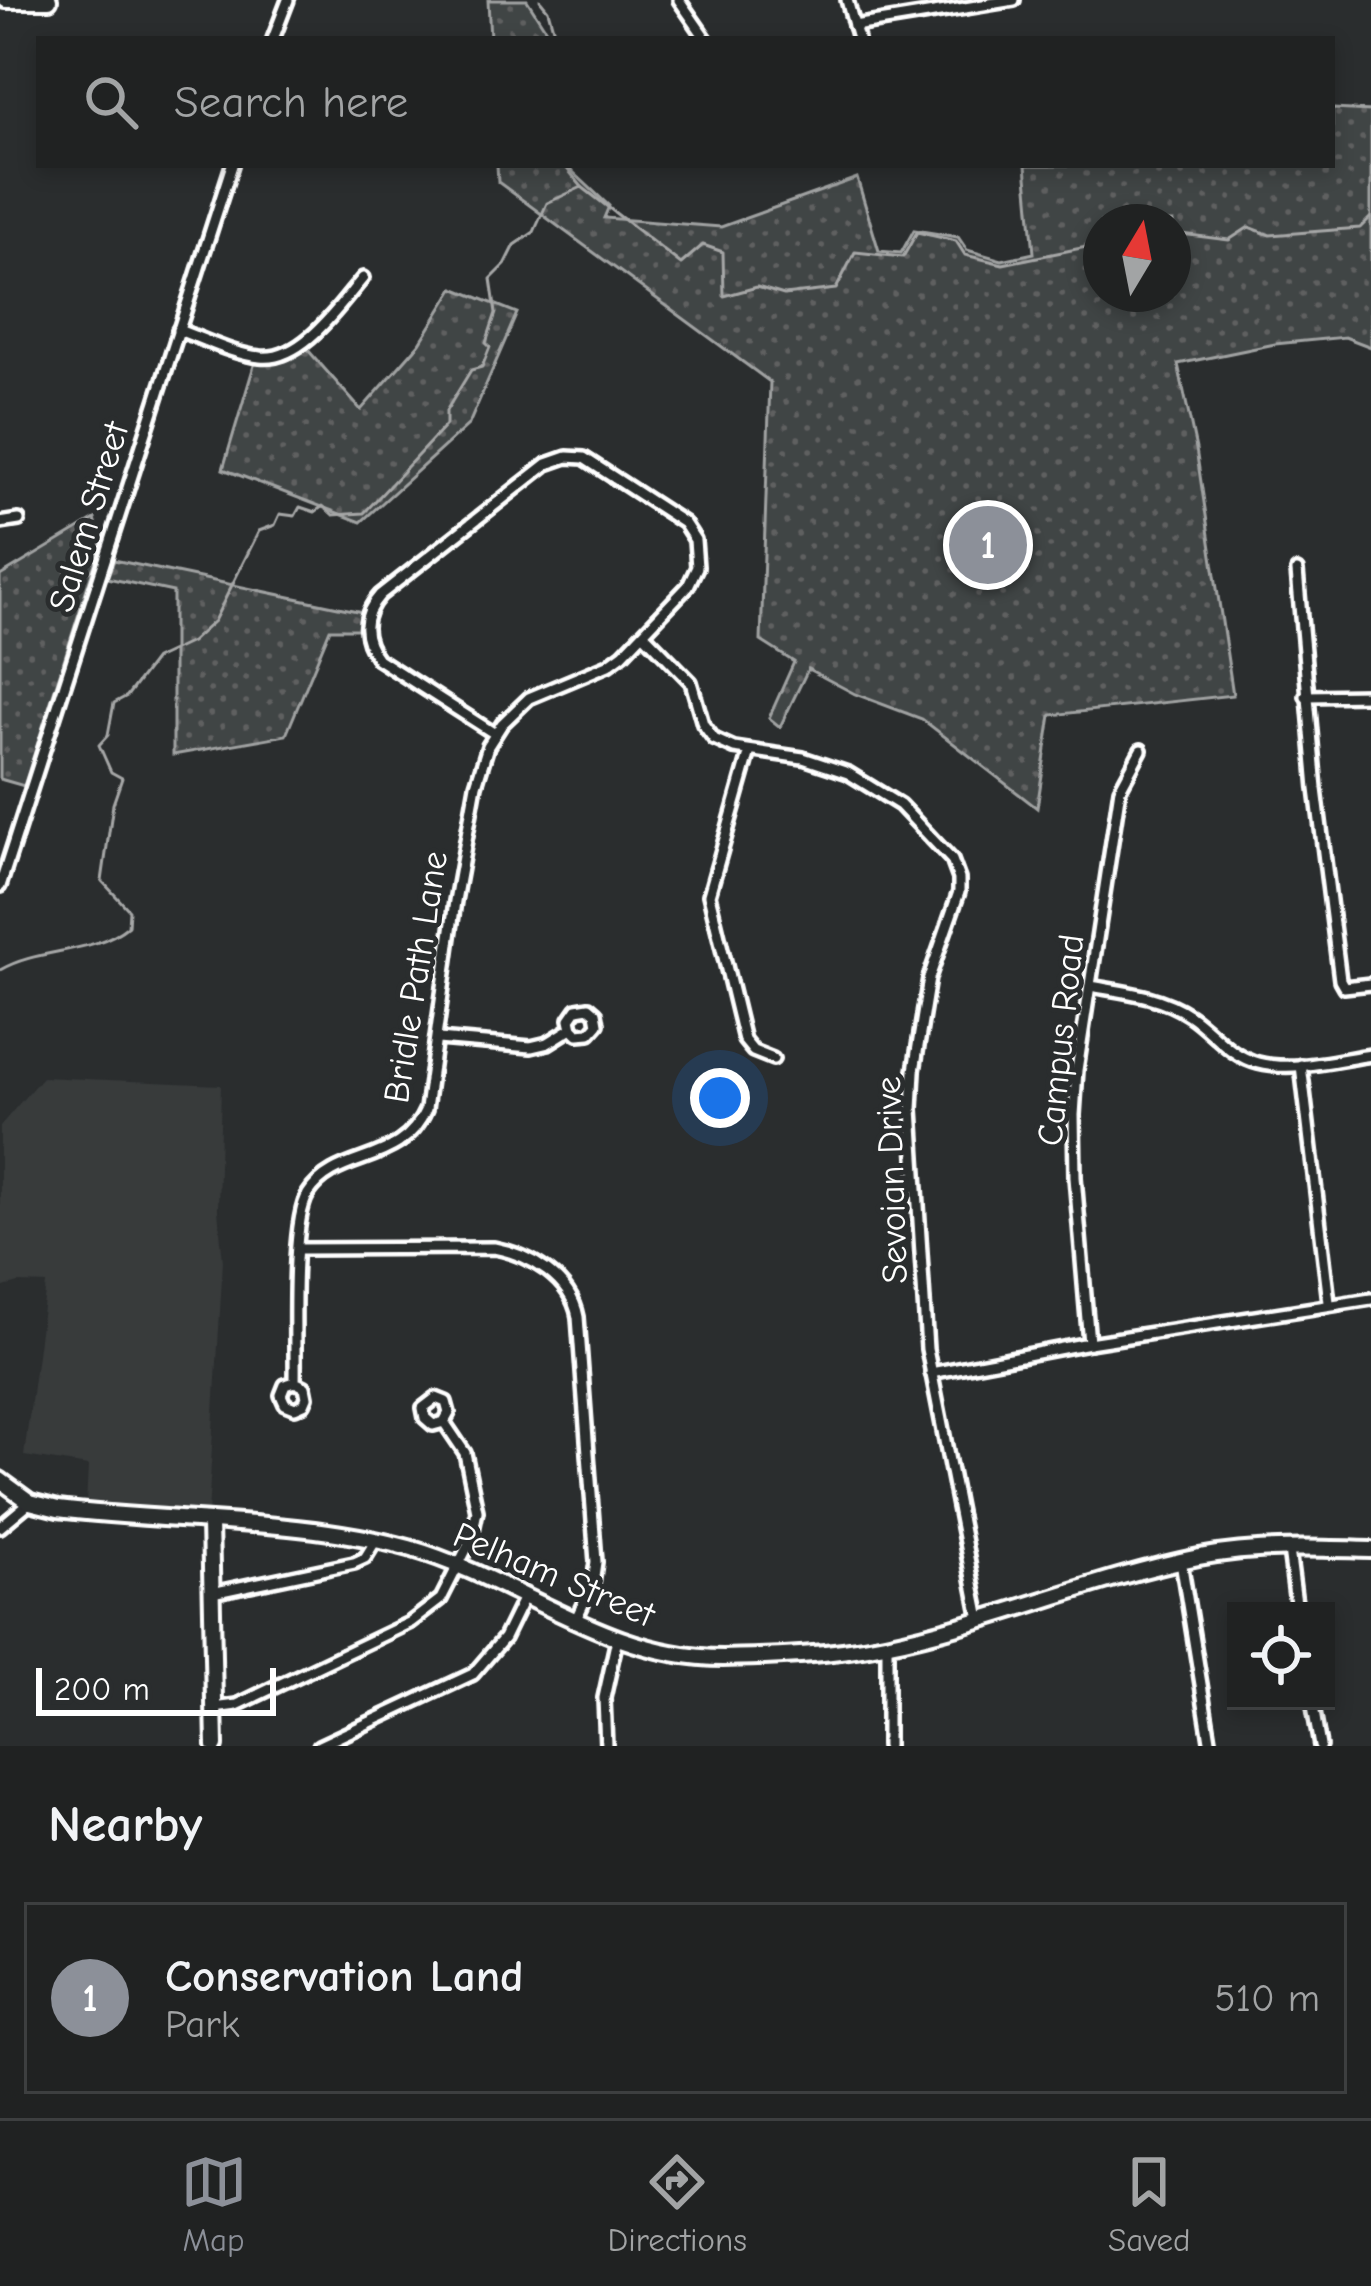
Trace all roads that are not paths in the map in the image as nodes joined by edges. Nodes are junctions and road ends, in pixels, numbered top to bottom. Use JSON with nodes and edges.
{"nodes":[{"id":1,"x":6,"y":0,"type":"edge"},
{"id":2,"x":50,"y":0,"type":"edge"},
{"id":3,"x":288,"y":0,"type":"edge"},
{"id":4,"x":679,"y":0,"type":"edge"},
{"id":5,"x":847,"y":0,"type":"edge"},
{"id":6,"x":1014,"y":0,"type":"edge"},
{"id":7,"x":854,"y":26,"type":"junction"},
{"id":8,"x":274,"y":36,"type":"edge"},
{"id":9,"x":704,"y":36,"type":"edge"},
{"id":10,"x":857,"y":36,"type":"edge"},
{"id":11,"x":231,"y":168,"type":"edge"},
{"id":12,"x":363,"y":278,"type":"dead end"},
{"id":13,"x":178,"y":330,"type":"junction"},
{"id":14,"x":19,"y":520,"type":"dead end"},
{"id":15,"x":0,"y":524,"type":"edge"},
{"id":16,"x":1297,"y":571,"type":"dead end"},
{"id":17,"x":644,"y":634,"type":"junction"},
{"id":18,"x":1306,"y":695,"type":"junction"},
{"id":19,"x":1371,"y":695,"type":"edge"},
{"id":20,"x":495,"y":734,"type":"junction"},
{"id":21,"x":1141,"y":750,"type":"dead end"},
{"id":22,"x":750,"y":751,"type":"junction"},
{"id":23,"x":0,"y":886,"type":"edge"},
{"id":24,"x":1371,"y":983,"type":"edge"},
{"id":25,"x":1090,"y":986,"type":"junction"},
{"id":26,"x":572,"y":1028,"type":"dead end"},
{"id":27,"x":438,"y":1039,"type":"junction"},
{"id":28,"x":1371,"y":1055,"type":"edge"},
{"id":29,"x":773,"y":1059,"type":"dead end"},
{"id":30,"x":1301,"y":1065,"type":"junction"},
{"id":31,"x":298,"y":1249,"type":"junction"},
{"id":32,"x":1371,"y":1299,"type":"edge"},
{"id":33,"x":1329,"y":1302,"type":"junction"},
{"id":34,"x":1089,"y":1343,"type":"junction"},
{"id":35,"x":932,"y":1373,"type":"junction"},
{"id":36,"x":295,"y":1382,"type":"dead end"},
{"id":37,"x":444,"y":1423,"type":"dead end"},
{"id":38,"x":0,"y":1480,"type":"edge"},
{"id":39,"x":30,"y":1502,"type":"junction"},
{"id":40,"x":210,"y":1523,"type":"junction"},
{"id":41,"x":0,"y":1527,"type":"edge"},
{"id":42,"x":376,"y":1540,"type":"junction"},
{"id":43,"x":1289,"y":1550,"type":"junction"},
{"id":44,"x":1371,"y":1550,"type":"edge"},
{"id":45,"x":1181,"y":1561,"type":"junction"},
{"id":46,"x":458,"y":1567,"type":"junction"},
{"id":47,"x":212,"y":1594,"type":"junction"},
{"id":48,"x":524,"y":1597,"type":"junction"},
{"id":49,"x":1297,"y":1602,"type":"edge"},
{"id":50,"x":980,"y":1618,"type":"junction"},
{"id":51,"x":575,"y":1621,"type":"junction"},
{"id":52,"x":617,"y":1639,"type":"junction"},
{"id":53,"x":887,"y":1644,"type":"junction"},
{"id":54,"x":214,"y":1708,"type":"junction"},
{"id":55,"x":1314,"y":1710,"type":"edge"},
{"id":56,"x":215,"y":1746,"type":"edge"},
{"id":57,"x":319,"y":1746,"type":"edge"},
{"id":58,"x":606,"y":1746,"type":"edge"},
{"id":59,"x":886,"y":1746,"type":"edge"},
{"id":60,"x":1211,"y":1746,"type":"edge"},
{"id":61,"x":1320,"y":1746,"type":"edge"}],
"edges":[{"from":1,"to":2,"type":"street"},
{"from":3,"to":8,"type":"street"},
{"from":4,"to":9,"type":"street"},
{"from":5,"to":7,"type":"street"},
{"from":6,"to":7,"type":"street"},
{"from":7,"to":10,"type":"street"},
{"from":11,"to":13,"type":"street","name":"Salem Street"},
{"from":12,"to":13,"type":"street"},
{"from":13,"to":23,"type":"street","name":"Salem Street"},
{"from":14,"to":15,"type":"street"},
{"from":16,"to":18,"type":"street"},
{"from":17,"to":20,"type":"street","name":"Bridle Path Lane"},
{"from":17,"to":20,"type":"street","name":"Bridle Path Lane"},
{"from":17,"to":22,"type":"street","name":"Sevoian Drive"},
{"from":18,"to":19,"type":"street"},
{"from":18,"to":24,"type":"street"},
{"from":20,"to":27,"type":"street","name":"Bridle Path Lane"},
{"from":21,"to":25,"type":"street","name":"Campus Road"},
{"from":22,"to":29,"type":"street"},
{"from":22,"to":35,"type":"street","name":"Sevoian Drive"},
{"from":25,"to":30,"type":"street"},
{"from":25,"to":34,"type":"street","name":"Campus Road"},
{"from":26,"to":27,"type":"street"},
{"from":27,"to":31,"type":"street","name":"Bridle Path Lane"},
{"from":28,"to":30,"type":"street"},
{"from":30,"to":33,"type":"street"},
{"from":31,"to":36,"type":"street","name":"Bridle Path Lane"},
{"from":31,"to":51,"type":"street"},
{"from":32,"to":33,"type":"street"},
{"from":33,"to":34,"type":"street"},
{"from":34,"to":35,"type":"street"},
{"from":35,"to":50,"type":"street","name":"Sevoian Drive"},
{"from":37,"to":46,"type":"street"},
{"from":38,"to":39,"type":"street","name":"Pelham Street"},
{"from":39,"to":40,"type":"street","name":"Pelham Street"},
{"from":39,"to":41,"type":"street"},
{"from":40,"to":42,"type":"street","name":"Pelham Street"},
{"from":40,"to":47,"type":"street"},
{"from":42,"to":46,"type":"street","name":"Pelham Street"},
{"from":42,"to":47,"type":"street"},
{"from":43,"to":44,"type":"street","name":"Pelham Street"},
{"from":43,"to":45,"type":"street","name":"Pelham Street"},
{"from":43,"to":49,"type":"street"},
{"from":45,"to":50,"type":"street","name":"Pelham Street"},
{"from":45,"to":60,"type":"street"},
{"from":46,"to":48,"type":"street","name":"Pelham Street"},
{"from":46,"to":54,"type":"street"},
{"from":47,"to":54,"type":"street"},
{"from":48,"to":51,"type":"street","name":"Pelham Street"},
{"from":48,"to":57,"type":"street"},
{"from":50,"to":53,"type":"street","name":"Pelham Street"},
{"from":51,"to":52,"type":"street","name":"Pelham Street"},
{"from":52,"to":53,"type":"street","name":"Pelham Street"},
{"from":52,"to":58,"type":"street"},
{"from":53,"to":59,"type":"street"},
{"from":54,"to":56,"type":"street"},
{"from":55,"to":61,"type":"street"}]}
